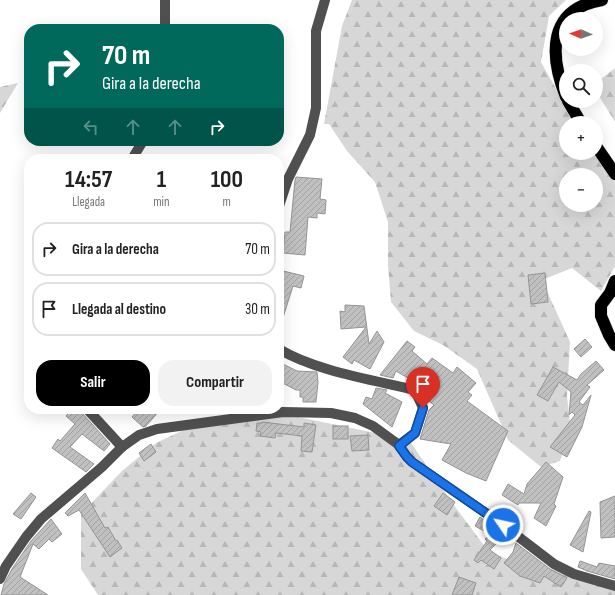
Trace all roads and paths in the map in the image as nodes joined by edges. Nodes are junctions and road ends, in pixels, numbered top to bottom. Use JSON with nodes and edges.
{"nodes":[{"id":1,"x":165,"y":0,"type":"edge"},
{"id":2,"x":325,"y":0,"type":"edge"},
{"id":3,"x":602,"y":0,"type":"edge"},
{"id":4,"x":165,"y":24,"type":"edge"},
{"id":5,"x":559,"y":80,"type":"edge"},
{"id":6,"x":603,"y":156,"type":"edge"},
{"id":7,"x":615,"y":174,"type":"edge"},
{"id":8,"x":284,"y":191,"type":"edge"},
{"id":9,"x":615,"y":281,"type":"edge"},
{"id":10,"x":615,"y":345,"type":"edge"},
{"id":11,"x":284,"y":352,"type":"edge"},
{"id":12,"x":284,"y":412,"type":"edge"},
{"id":13,"x":92,"y":414,"type":"edge"},
{"id":14,"x":266,"y":414,"type":"edge"},
{"id":15,"x":399,"y":446,"type":"junction"},
{"id":16,"x":122,"y":447,"type":"junction"},
{"id":17,"x":0,"y":578,"type":"edge"},
{"id":18,"x":615,"y":586,"type":"edge"}],
"edges":[{"from":1,"to":4,"type":"street"},
{"from":2,"to":8,"type":"street"},
{"from":3,"to":5,"type":"highway"},
{"from":6,"to":7,"type":"highway"},
{"from":9,"to":10,"type":"highway"},
{"from":11,"to":15,"type":"street"},
{"from":12,"to":15,"type":"street"},
{"from":13,"to":16,"type":"street"},
{"from":14,"to":16,"type":"street"},
{"from":15,"to":18,"type":"street"},
{"from":16,"to":17,"type":"street"}]}
